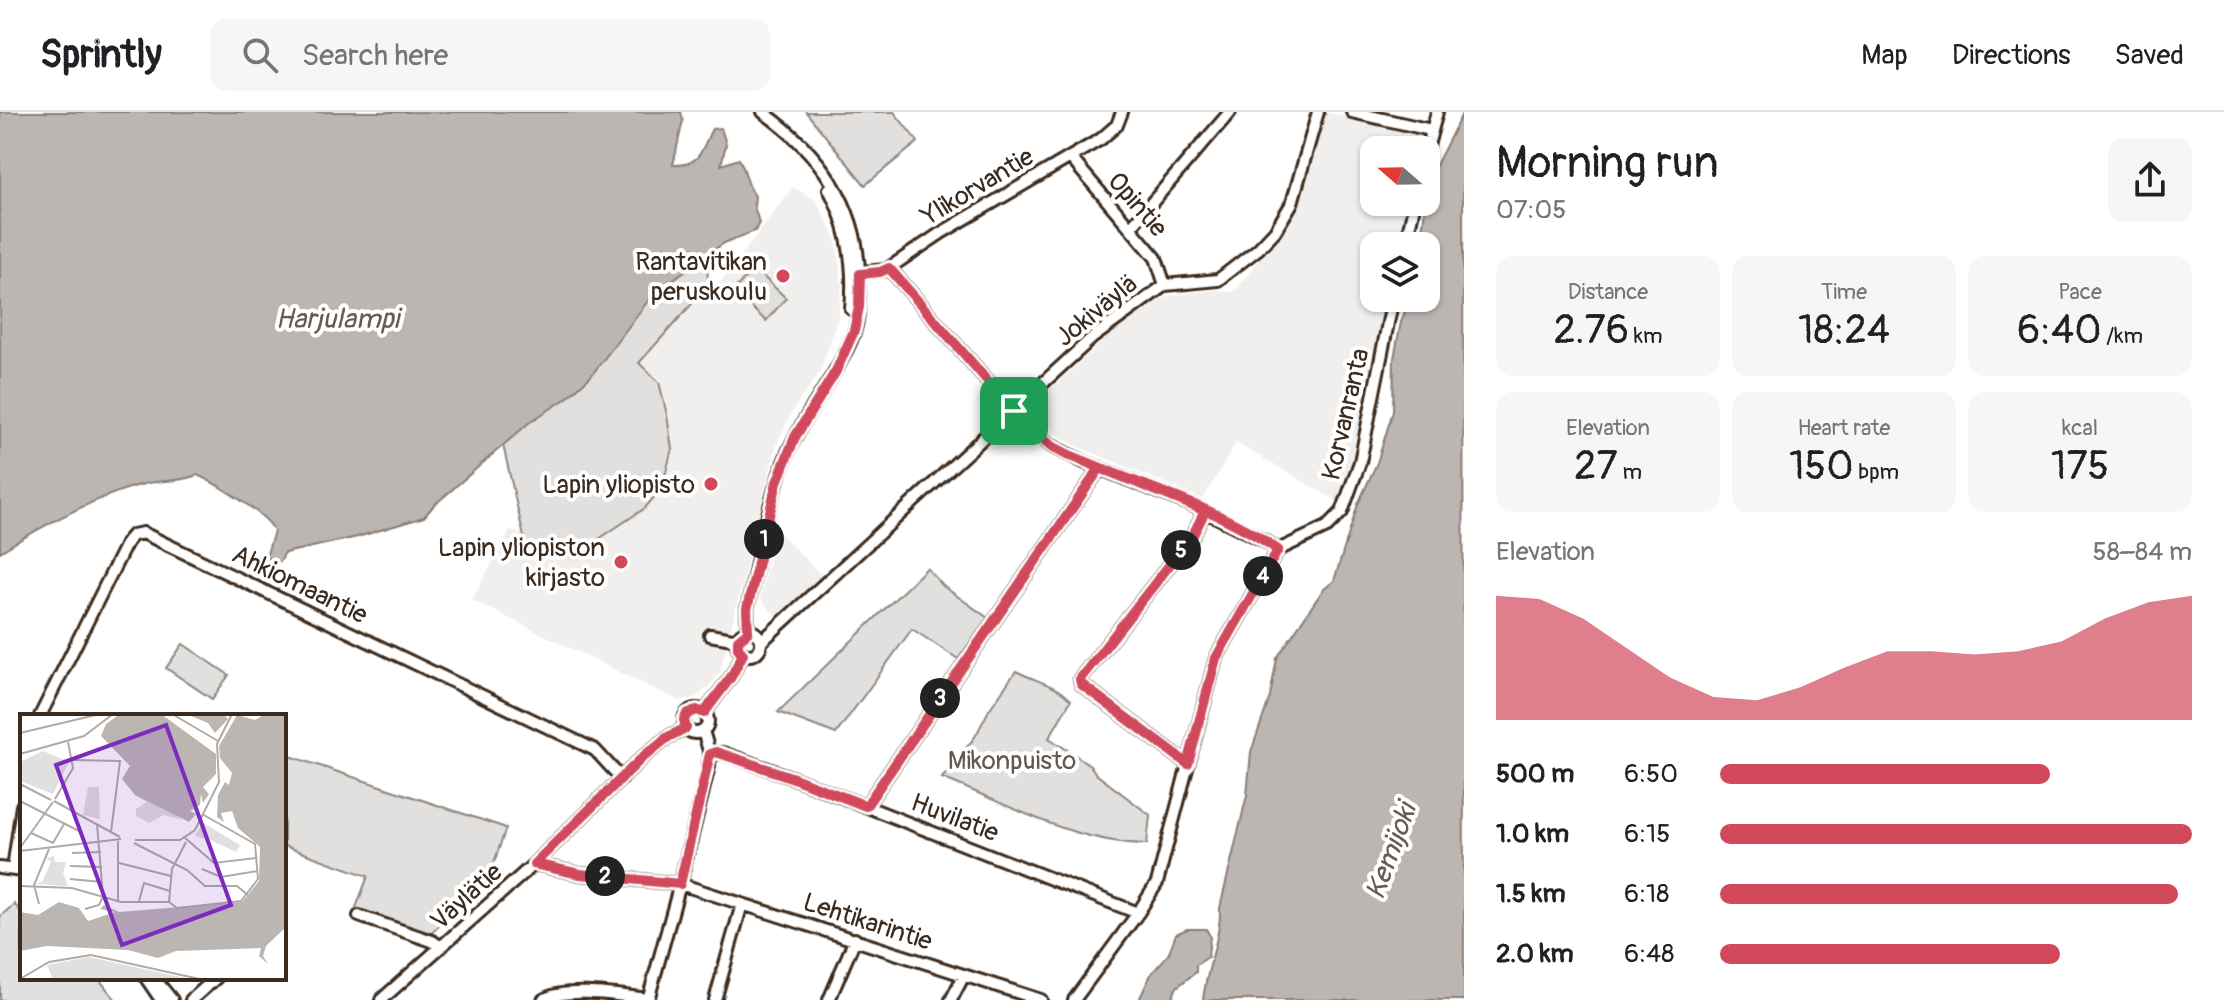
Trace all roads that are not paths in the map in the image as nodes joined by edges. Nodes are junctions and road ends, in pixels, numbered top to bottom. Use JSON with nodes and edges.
{"nodes":[{"id":1,"x":763,"y":112,"type":"edge"},
{"id":2,"x":1122,"y":112,"type":"edge"},
{"id":3,"x":1230,"y":112,"type":"edge"},
{"id":4,"x":1318,"y":112,"type":"edge"},
{"id":5,"x":1352,"y":112,"type":"edge"},
{"id":6,"x":1437,"y":112,"type":"edge"},
{"id":7,"x":1431,"y":130,"type":"junction"},
{"id":8,"x":1430,"y":136,"type":"edge"},
{"id":9,"x":1070,"y":157,"type":"junction"},
{"id":10,"x":1130,"y":228,"type":"junction"},
{"id":11,"x":889,"y":268,"type":"junction"},
{"id":12,"x":856,"y":274,"type":"junction"},
{"id":13,"x":1165,"y":285,"type":"junction"},
{"id":14,"x":1390,"y":312,"type":"edge"},
{"id":15,"x":1014,"y":411,"type":"junction"},
{"id":16,"x":1100,"y":468,"type":"junction"},
{"id":17,"x":1205,"y":511,"type":"junction"},
{"id":18,"x":1278,"y":550,"type":"junction"},
{"id":19,"x":748,"y":632,"type":"junction"},
{"id":20,"x":710,"y":635,"type":"dead end"},
{"id":21,"x":738,"y":640,"type":"junction"},
{"id":22,"x":761,"y":642,"type":"junction"},
{"id":23,"x":743,"y":654,"type":"junction"},
{"id":24,"x":704,"y":713,"type":"junction"},
{"id":25,"x":41,"y":714,"type":"edge"},
{"id":26,"x":686,"y":728,"type":"junction"},
{"id":27,"x":703,"y":731,"type":"junction"},
{"id":28,"x":710,"y":754,"type":"junction"},
{"id":29,"x":1188,"y":764,"type":"junction"},
{"id":30,"x":622,"y":779,"type":"junction"},
{"id":31,"x":866,"y":806,"type":"junction"},
{"id":32,"x":20,"y":832,"type":"edge"},
{"id":33,"x":534,"y":864,"type":"junction"},
{"id":34,"x":0,"y":868,"type":"edge"},
{"id":35,"x":17,"y":870,"type":"edge"},
{"id":36,"x":680,"y":884,"type":"junction"},
{"id":37,"x":742,"y":904,"type":"junction"},
{"id":38,"x":1138,"y":913,"type":"junction"},
{"id":39,"x":359,"y":916,"type":"dead end"},
{"id":40,"x":855,"y":939,"type":"junction"},
{"id":41,"x":441,"y":947,"type":"junction"},
{"id":42,"x":964,"y":975,"type":"junction"},
{"id":43,"x":147,"y":980,"type":"edge"},
{"id":44,"x":156,"y":980,"type":"edge"},
{"id":45,"x":214,"y":980,"type":"edge"},
{"id":46,"x":388,"y":998,"type":"edge"},
{"id":47,"x":161,"y":1000,"type":"edge"},
{"id":48,"x":172,"y":1000,"type":"edge"},
{"id":49,"x":191,"y":1000,"type":"edge"},
{"id":50,"x":543,"y":1000,"type":"edge"},
{"id":51,"x":648,"y":1000,"type":"edge"},
{"id":52,"x":715,"y":1000,"type":"edge"},
{"id":53,"x":829,"y":1000,"type":"edge"},
{"id":54,"x":951,"y":1000,"type":"edge"},
{"id":55,"x":1041,"y":1000,"type":"edge"},
{"id":56,"x":1074,"y":1000,"type":"edge"}],
"edges":[{"from":1,"to":12,"type":"street"},
{"from":2,"to":9,"type":"street","name":"Ylikorvantie"},
{"from":3,"to":10,"type":"street"},
{"from":4,"to":13,"type":"street","name":"Jokiväylä"},
{"from":5,"to":7,"type":"street"},
{"from":6,"to":7,"type":"street"},
{"from":7,"to":8,"type":"street"},
{"from":9,"to":10,"type":"street","name":"Opintie"},
{"from":9,"to":11,"type":"street","name":"Ylikorvantie"},
{"from":10,"to":13,"type":"street","name":"Opintie"},
{"from":11,"to":12,"type":"street"},
{"from":11,"to":15,"type":"street"},
{"from":12,"to":19,"type":"street"},
{"from":13,"to":15,"type":"street","name":"Jokiväylä"},
{"from":14,"to":18,"type":"street","name":"Korvanranta"},
{"from":15,"to":16,"type":"street"},
{"from":15,"to":22,"type":"street","name":"Jokiväylä"},
{"from":16,"to":17,"type":"street"},
{"from":16,"to":31,"type":"street"},
{"from":17,"to":18,"type":"street"},
{"from":17,"to":29,"type":"street"},
{"from":18,"to":29,"type":"street"},
{"from":19,"to":21,"type":"street"},
{"from":19,"to":22,"type":"street"},
{"from":20,"to":21,"type":"street"},
{"from":21,"to":23,"type":"street"},
{"from":22,"to":23,"type":"street"},
{"from":23,"to":24,"type":"street"},
{"from":24,"to":26,"type":"street"},
{"from":24,"to":27,"type":"street"},
{"from":25,"to":30,"type":"street","name":"Ahkiomaantie"},
{"from":26,"to":27,"type":"street"},
{"from":26,"to":30,"type":"street","name":"Väylätie"},
{"from":27,"to":28,"type":"street"},
{"from":28,"to":31,"type":"street","name":"Huvilatie"},
{"from":28,"to":36,"type":"street"},
{"from":29,"to":38,"type":"street"},
{"from":30,"to":33,"type":"street","name":"Väylätie"},
{"from":31,"to":38,"type":"street","name":"Huvilatie"},
{"from":32,"to":35,"type":"street"},
{"from":33,"to":36,"type":"street","name":"Lehtikarintie"},
{"from":33,"to":41,"type":"street","name":"Väylätie"},
{"from":34,"to":35,"type":"street"},
{"from":36,"to":37,"type":"street","name":"Lehtikarintie"},
{"from":36,"to":51,"type":"street"},
{"from":37,"to":40,"type":"street","name":"Lehtikarintie"},
{"from":37,"to":52,"type":"street"},
{"from":38,"to":56,"type":"street"},
{"from":39,"to":41,"type":"street"},
{"from":40,"to":42,"type":"street","name":"Lehtikarintie"},
{"from":40,"to":53,"type":"street"},
{"from":41,"to":46,"type":"street","name":"Väylätie"},
{"from":42,"to":54,"type":"street"},
{"from":42,"to":55,"type":"street","name":"Lehtikarintie"},
{"from":43,"to":47,"type":"street"},
{"from":44,"to":48,"type":"street"},
{"from":45,"to":49,"type":"street"},
{"from":50,"to":51,"type":"street"}]}
